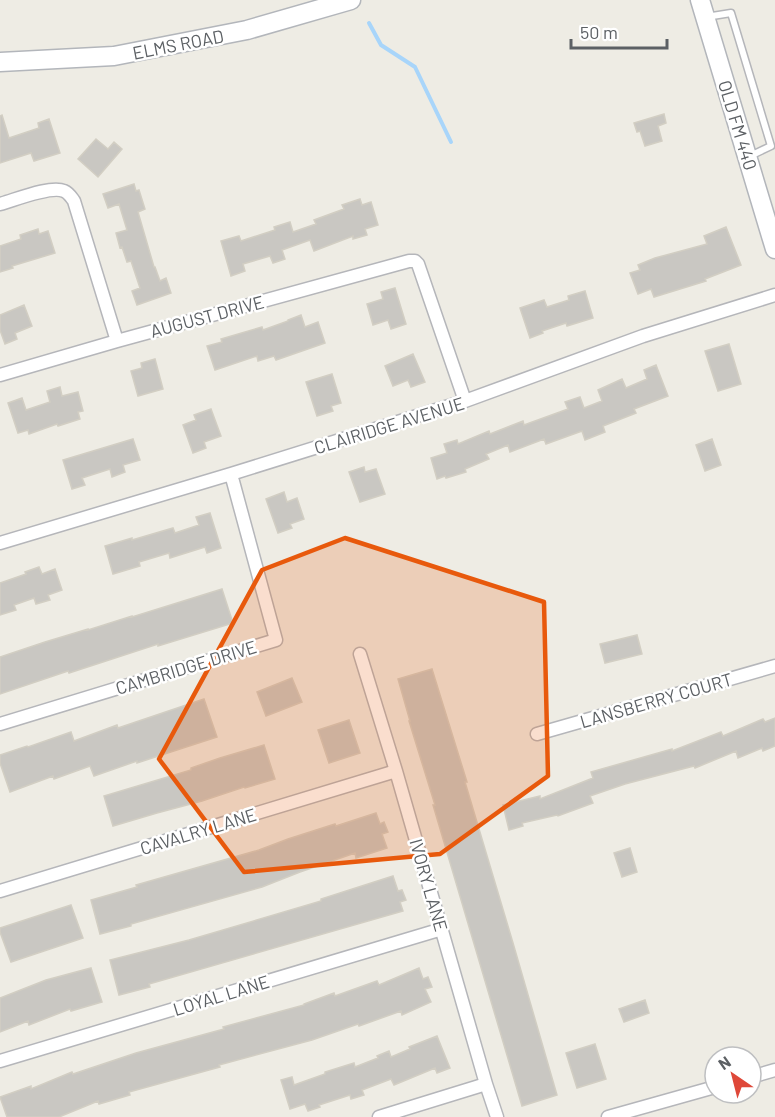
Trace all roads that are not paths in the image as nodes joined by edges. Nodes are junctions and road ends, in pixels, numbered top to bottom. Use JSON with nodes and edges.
{"nodes":[{"id":1,"x":351,"y":0,"type":"edge"},
{"id":2,"x":703,"y":8,"type":"edge"},
{"id":3,"x":0,"y":62,"type":"edge"},
{"id":4,"x":747,"y":157,"type":"junction"},
{"id":5,"x":0,"y":204,"type":"edge"},
{"id":6,"x":775,"y":249,"type":"edge"},
{"id":7,"x":775,"y":295,"type":"edge"},
{"id":8,"x":117,"y":341,"type":"junction"},
{"id":9,"x":0,"y":375,"type":"edge"},
{"id":10,"x":465,"y":401,"type":"junction"},
{"id":11,"x":231,"y":474,"type":"junction"},
{"id":12,"x":0,"y":543,"type":"edge"},
{"id":13,"x":360,"y":654,"type":"dead end"},
{"id":14,"x":775,"y":666,"type":"edge"},
{"id":15,"x":0,"y":724,"type":"edge"},
{"id":16,"x":537,"y":734,"type":"dead end"},
{"id":17,"x":396,"y":771,"type":"junction"},
{"id":18,"x":0,"y":891,"type":"edge"},
{"id":19,"x":442,"y":929,"type":"junction"},
{"id":20,"x":0,"y":1061,"type":"edge"},
{"id":21,"x":486,"y":1084,"type":"junction"},
{"id":22,"x":703,"y":1090,"type":"edge"},
{"id":23,"x":379,"y":1117,"type":"edge"},
{"id":24,"x":497,"y":1117,"type":"edge"},
{"id":25,"x":608,"y":1117,"type":"edge"}],
"edges":[{"from":1,"to":3,"type":"main road","name":"ELMS ROAD"},
{"from":2,"to":4,"type":"main road","name":"OLD FM 440"},
{"from":2,"to":4,"type":"lane"},
{"from":4,"to":6,"type":"main road","name":"OLD FM 440"},
{"from":5,"to":8,"type":"street"},
{"from":7,"to":10,"type":"street","name":"CLAIRIDGE AVENUE"},
{"from":8,"to":9,"type":"street","name":"AUGUST DRIVE"},
{"from":8,"to":10,"type":"street","name":"AUGUST DRIVE"},
{"from":10,"to":11,"type":"street","name":"CLAIRIDGE AVENUE"},
{"from":11,"to":12,"type":"street","name":"CLAIRIDGE AVENUE"},
{"from":11,"to":15,"type":"street","name":"CAMBRIDGE DRIVE"},
{"from":13,"to":17,"type":"street","name":"IVORY LANE"},
{"from":14,"to":16,"type":"street","name":"LANSBERRY COURT"},
{"from":17,"to":18,"type":"street","name":"CAVALRY LANE"},
{"from":17,"to":19,"type":"street","name":"IVORY LANE"},
{"from":19,"to":20,"type":"street","name":"LOYAL LANE"},
{"from":19,"to":21,"type":"street","name":"IVORY LANE"},
{"from":21,"to":23,"type":"street"},
{"from":21,"to":24,"type":"street","name":"IVORY LANE"},
{"from":22,"to":25,"type":"street"}]}
